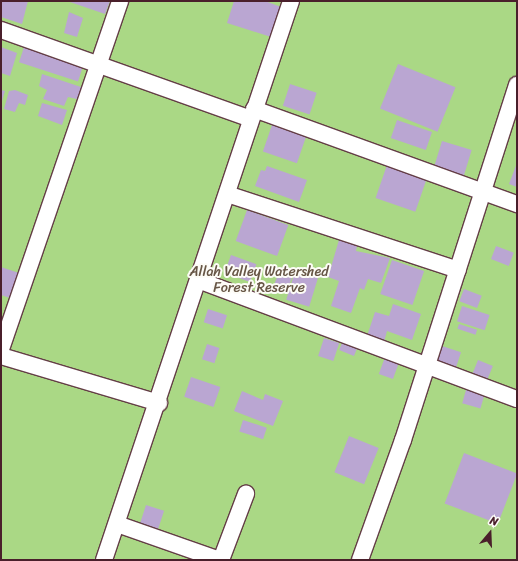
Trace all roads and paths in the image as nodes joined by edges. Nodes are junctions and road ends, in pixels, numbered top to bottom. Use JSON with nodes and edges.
{"nodes":[{"id":1,"x":120,"y":1,"type":"edge"},
{"id":2,"x":291,"y":1,"type":"edge"},
{"id":3,"x":1,"y":30,"type":"edge"},
{"id":4,"x":517,"y":85,"type":"edge"},
{"id":5,"x":253,"y":114,"type":"junction"},
{"id":6,"x":483,"y":191,"type":"junction"},
{"id":7,"x":227,"y":194,"type":"junction"},
{"id":8,"x":517,"y":204,"type":"edge"},
{"id":9,"x":458,"y":270,"type":"junction"},
{"id":10,"x":198,"y":280,"type":"junction"},
{"id":11,"x":1,"y":349,"type":"edge"},
{"id":12,"x":1,"y":356,"type":"edge"},
{"id":13,"x":427,"y":365,"type":"junction"},
{"id":14,"x":517,"y":399,"type":"edge"},
{"id":15,"x":158,"y":403,"type":"junction"},
{"id":16,"x":246,"y":494,"type":"dead end"},
{"id":17,"x":117,"y":524,"type":"junction"},
{"id":18,"x":104,"y":560,"type":"edge"},
{"id":19,"x":221,"y":560,"type":"edge"},
{"id":20,"x":360,"y":560,"type":"edge"}],
"edges":[{"from":1,"to":11,"type":"street"},
{"from":2,"to":5,"type":"street"},
{"from":3,"to":5,"type":"street"},
{"from":4,"to":6,"type":"street"},
{"from":5,"to":6,"type":"street"},
{"from":5,"to":7,"type":"street"},
{"from":6,"to":8,"type":"street"},
{"from":6,"to":9,"type":"street"},
{"from":7,"to":9,"type":"street"},
{"from":7,"to":10,"type":"street"},
{"from":9,"to":13,"type":"street"},
{"from":10,"to":13,"type":"street"},
{"from":10,"to":15,"type":"street"},
{"from":12,"to":15,"type":"street"},
{"from":13,"to":14,"type":"street"},
{"from":13,"to":20,"type":"street"},
{"from":15,"to":17,"type":"street"},
{"from":16,"to":19,"type":"street"},
{"from":17,"to":18,"type":"street"},
{"from":17,"to":19,"type":"street"}]}
